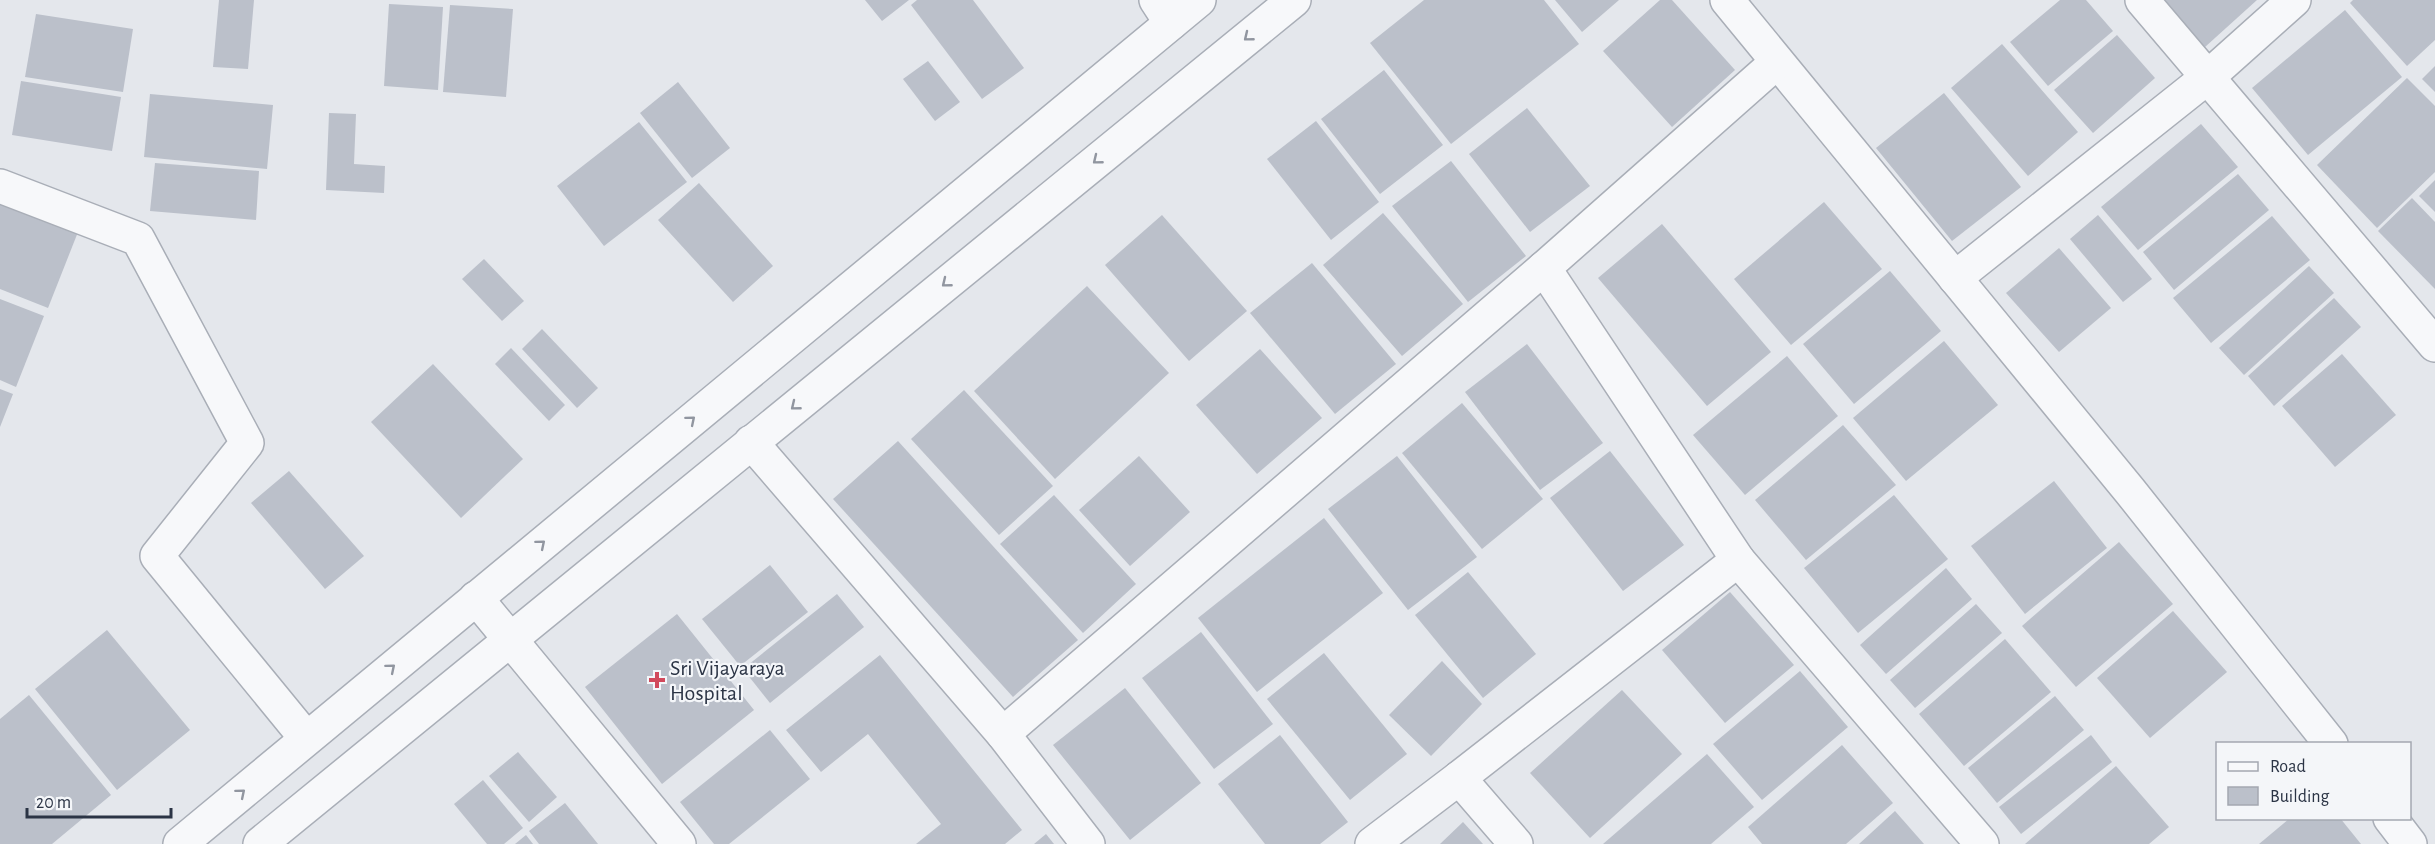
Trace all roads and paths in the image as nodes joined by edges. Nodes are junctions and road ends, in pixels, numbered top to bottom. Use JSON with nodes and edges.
{"nodes":[{"id":1,"x":1199,"y":0,"type":"edge"},
{"id":2,"x":1294,"y":0,"type":"edge"},
{"id":3,"x":1727,"y":0,"type":"edge"},
{"id":4,"x":2142,"y":0,"type":"edge"},
{"id":5,"x":2294,"y":0,"type":"edge"},
{"id":6,"x":1164,"y":11,"type":"edge"},
{"id":7,"x":1777,"y":62,"type":"junction"},
{"id":8,"x":2209,"y":76,"type":"junction"},
{"id":9,"x":0,"y":186,"type":"edge"},
{"id":10,"x":1544,"y":268,"type":"junction"},
{"id":11,"x":1956,"y":278,"type":"junction"},
{"id":12,"x":2435,"y":345,"type":"edge"},
{"id":13,"x":751,"y":442,"type":"junction"},
{"id":14,"x":1738,"y":560,"type":"junction"},
{"id":15,"x":476,"y":598,"type":"junction"},
{"id":16,"x":511,"y":640,"type":"junction"},
{"id":17,"x":1004,"y":734,"type":"junction"},
{"id":18,"x":306,"y":738,"type":"junction"},
{"id":19,"x":2329,"y":742,"type":"edge"},
{"id":20,"x":1459,"y":778,"type":"junction"},
{"id":21,"x":2391,"y":820,"type":"edge"},
{"id":22,"x":180,"y":844,"type":"edge"},
{"id":23,"x":260,"y":844,"type":"edge"},
{"id":24,"x":679,"y":844,"type":"edge"},
{"id":25,"x":1088,"y":844,"type":"edge"},
{"id":26,"x":1372,"y":844,"type":"edge"},
{"id":27,"x":1516,"y":844,"type":"edge"},
{"id":28,"x":1982,"y":844,"type":"edge"},
{"id":29,"x":2410,"y":844,"type":"edge"}],
"edges":[{"from":1,"to":6,"type":"street"},
{"from":2,"to":13,"type":"street","one_way":true},
{"from":3,"to":7,"type":"street"},
{"from":4,"to":8,"type":"street"},
{"from":5,"to":8,"type":"street"},
{"from":15,"to":6,"type":"street","one_way":true},
{"from":7,"to":10,"type":"street"},
{"from":7,"to":11,"type":"street"},
{"from":8,"to":11,"type":"street"},
{"from":8,"to":12,"type":"street"},
{"from":9,"to":18,"type":"street"},
{"from":10,"to":14,"type":"street"},
{"from":10,"to":17,"type":"street"},
{"from":11,"to":19,"type":"street"},
{"from":13,"to":16,"type":"street"},
{"from":13,"to":17,"type":"street"},
{"from":14,"to":20,"type":"street"},
{"from":14,"to":28,"type":"street"},
{"from":15,"to":16,"type":"street"},
{"from":18,"to":15,"type":"street","one_way":true},
{"from":16,"to":23,"type":"street"},
{"from":16,"to":24,"type":"street"},
{"from":17,"to":25,"type":"street"},
{"from":22,"to":18,"type":"street","one_way":true},
{"from":20,"to":26,"type":"street"},
{"from":20,"to":27,"type":"street"},
{"from":21,"to":29,"type":"street"}]}
